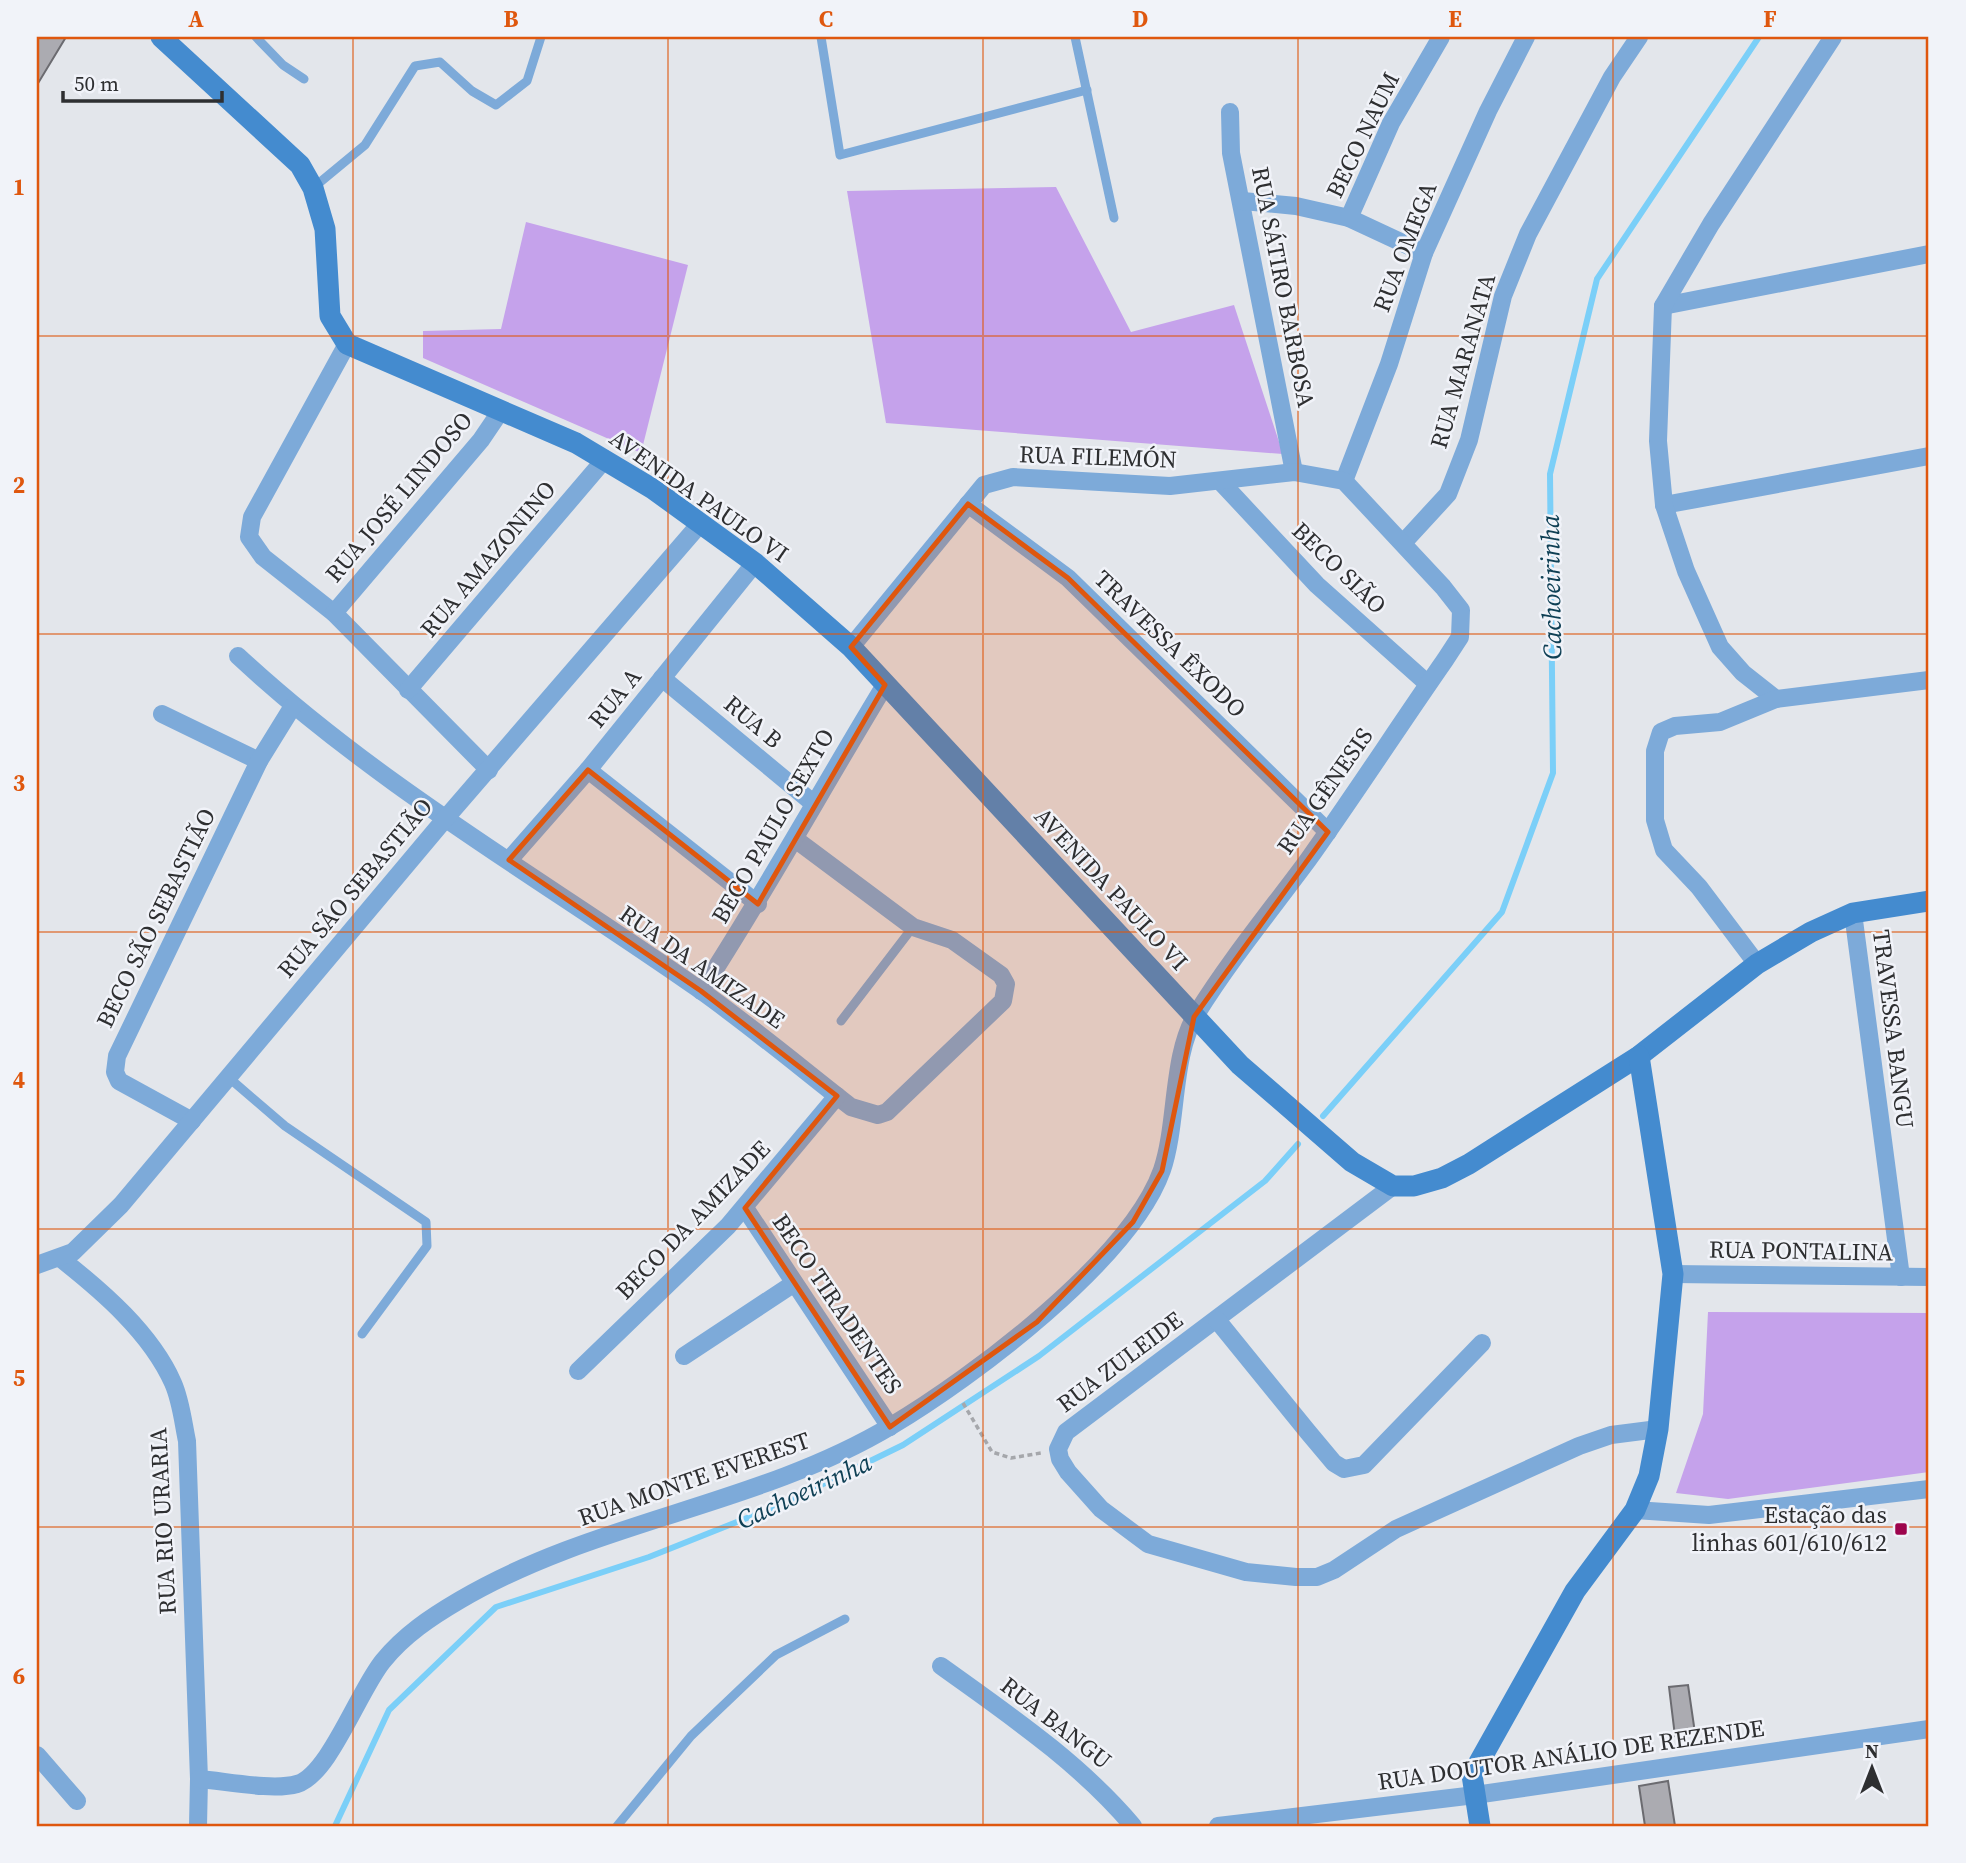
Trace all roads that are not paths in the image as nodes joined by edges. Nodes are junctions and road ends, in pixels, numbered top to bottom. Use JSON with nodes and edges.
{"nodes":[{"id":1,"x":161,"y":37,"type":"edge"},
{"id":2,"x":256,"y":37,"type":"edge"},
{"id":3,"x":541,"y":37,"type":"edge"},
{"id":4,"x":821,"y":37,"type":"edge"},
{"id":5,"x":1075,"y":37,"type":"edge"},
{"id":6,"x":1441,"y":37,"type":"edge"},
{"id":7,"x":1526,"y":37,"type":"edge"},
{"id":8,"x":1639,"y":37,"type":"edge"},
{"id":9,"x":1833,"y":37,"type":"edge"},
{"id":10,"x":304,"y":79,"type":"dead end"},
{"id":11,"x":1087,"y":90,"type":"junction"},
{"id":12,"x":1230,"y":112,"type":"dead end"},
{"id":13,"x":313,"y":188,"type":"junction"},
{"id":14,"x":1243,"y":201,"type":"junction"},
{"id":15,"x":1114,"y":218,"type":"dead end"},
{"id":16,"x":1349,"y":218,"type":"junction"},
{"id":17,"x":1424,"y":253,"type":"junction"},
{"id":18,"x":1929,"y":254,"type":"edge"},
{"id":19,"x":1663,"y":306,"type":"junction"},
{"id":20,"x":347,"y":344,"type":"junction"},
{"id":21,"x":500,"y":412,"type":"junction"},
{"id":22,"x":1929,"y":456,"type":"edge"},
{"id":23,"x":605,"y":459,"type":"junction"},
{"id":24,"x":1294,"y":471,"type":"junction"},
{"id":25,"x":1220,"y":481,"type":"junction"},
{"id":26,"x":1343,"y":481,"type":"junction"},
{"id":27,"x":968,"y":504,"type":"junction"},
{"id":28,"x":1664,"y":505,"type":"junction"},
{"id":29,"x":699,"y":525,"type":"junction"},
{"id":30,"x":1404,"y":543,"type":"junction"},
{"id":31,"x":755,"y":563,"type":"junction"},
{"id":32,"x":334,"y":613,"type":"junction"},
{"id":33,"x":851,"y":647,"type":"junction"},
{"id":34,"x":238,"y":656,"type":"dead end"},
{"id":35,"x":662,"y":678,"type":"junction"},
{"id":36,"x":1929,"y":680,"type":"edge"},
{"id":37,"x":1428,"y":684,"type":"junction"},
{"id":38,"x":885,"y":685,"type":"junction"},
{"id":39,"x":408,"y":690,"type":"junction"},
{"id":40,"x":1776,"y":699,"type":"junction"},
{"id":41,"x":293,"y":706,"type":"junction"},
{"id":42,"x":162,"y":714,"type":"dead end"},
{"id":43,"x":259,"y":761,"type":"junction"},
{"id":44,"x":489,"y":770,"type":"junction"},
{"id":45,"x":588,"y":770,"type":"junction"},
{"id":46,"x":813,"y":803,"type":"junction"},
{"id":47,"x":445,"y":819,"type":"junction"},
{"id":48,"x":1328,"y":832,"type":"junction"},
{"id":49,"x":795,"y":839,"type":"junction"},
{"id":50,"x":509,"y":860,"type":"junction"},
{"id":51,"x":1929,"y":901,"type":"edge"},
{"id":52,"x":758,"y":904,"type":"junction"},
{"id":53,"x":1853,"y":913,"type":"junction"},
{"id":54,"x":913,"y":927,"type":"junction"},
{"id":55,"x":1757,"y":964,"type":"junction"},
{"id":56,"x":701,"y":991,"type":"junction"},
{"id":57,"x":1194,"y":1017,"type":"junction"},
{"id":58,"x":841,"y":1021,"type":"dead end"},
{"id":59,"x":1639,"y":1056,"type":"junction"},
{"id":60,"x":228,"y":1077,"type":"junction"},
{"id":61,"x":837,"y":1096,"type":"junction"},
{"id":62,"x":191,"y":1121,"type":"junction"},
{"id":63,"x":1392,"y":1186,"type":"junction"},
{"id":64,"x":745,"y":1208,"type":"junction"},
{"id":65,"x":60,"y":1258,"type":"junction"},
{"id":66,"x":37,"y":1265,"type":"edge"},
{"id":67,"x":1673,"y":1274,"type":"junction"},
{"id":68,"x":1901,"y":1277,"type":"junction"},
{"id":69,"x":1929,"y":1277,"type":"edge"},
{"id":70,"x":793,"y":1284,"type":"junction"},
{"id":71,"x":1217,"y":1320,"type":"junction"},
{"id":72,"x":362,"y":1334,"type":"dead end"},
{"id":73,"x":1482,"y":1343,"type":"dead end"},
{"id":74,"x":684,"y":1356,"type":"dead end"},
{"id":75,"x":578,"y":1371,"type":"dead end"},
{"id":76,"x":890,"y":1427,"type":"junction"},
{"id":77,"x":1658,"y":1429,"type":"junction"},
{"id":78,"x":1929,"y":1489,"type":"edge"},
{"id":79,"x":1635,"y":1510,"type":"junction"},
{"id":80,"x":845,"y":1619,"type":"dead end"},
{"id":81,"x":941,"y":1666,"type":"dead end"},
{"id":82,"x":1929,"y":1729,"type":"edge"},
{"id":83,"x":37,"y":1755,"type":"edge"},
{"id":84,"x":199,"y":1779,"type":"junction"},
{"id":85,"x":1475,"y":1795,"type":"junction"},
{"id":86,"x":77,"y":1801,"type":"dead end"},
{"id":87,"x":198,"y":1826,"type":"edge"},
{"id":88,"x":617,"y":1826,"type":"edge"},
{"id":89,"x":1133,"y":1826,"type":"edge"},
{"id":90,"x":1219,"y":1826,"type":"edge"},
{"id":91,"x":1480,"y":1826,"type":"edge"}],
"edges":[{"from":1,"to":13,"type":"street"},
{"from":2,"to":10,"type":"lane"},
{"from":3,"to":13,"type":"lane"},
{"from":4,"to":11,"type":"lane"},
{"from":5,"to":11,"type":"lane"},
{"from":6,"to":16,"type":"street","name":"BECO NAUM"},
{"from":7,"to":17,"type":"street","name":"RUA OMEGA"},
{"from":8,"to":30,"type":"street","name":"RUA MARANATA"},
{"from":9,"to":19,"type":"street"},
{"from":11,"to":15,"type":"lane"},
{"from":12,"to":14,"type":"street","name":"RUA SÁTIRO BARBOSA"},
{"from":13,"to":20,"type":"street"},
{"from":14,"to":16,"type":"street"},
{"from":14,"to":24,"type":"street","name":"RUA SÁTIRO BARBOSA"},
{"from":16,"to":17,"type":"street"},
{"from":17,"to":26,"type":"street","name":"RUA OMEGA"},
{"from":18,"to":19,"type":"street"},
{"from":19,"to":28,"type":"street"},
{"from":20,"to":21,"type":"street","name":"AVENIDA PAULO VI"},
{"from":20,"to":32,"type":"street"},
{"from":21,"to":23,"type":"street","name":"AVENIDA PAULO VI"},
{"from":21,"to":32,"type":"street","name":"RUA JOSÉ LINDOSO"},
{"from":22,"to":28,"type":"street"},
{"from":23,"to":29,"type":"street","name":"AVENIDA PAULO VI"},
{"from":23,"to":39,"type":"street","name":"RUA AMAZONINO"},
{"from":24,"to":25,"type":"street","name":"RUA FILEMÓN"},
{"from":24,"to":26,"type":"street","name":"RUA FILEMÓN"},
{"from":25,"to":27,"type":"street","name":"RUA FILEMÓN"},
{"from":25,"to":37,"type":"street","name":"BECO SIÃO"},
{"from":26,"to":30,"type":"street"},
{"from":27,"to":33,"type":"street","name":"RUA FILEMÓN"},
{"from":27,"to":48,"type":"street","name":"TRAVESSA ÊXODO"},
{"from":28,"to":40,"type":"street"},
{"from":29,"to":31,"type":"street","name":"AVENIDA PAULO VI"},
{"from":29,"to":44,"type":"street","name":"RUA SÃO SEBASTIÃO"},
{"from":30,"to":37,"type":"street","name":"RUA GÊNESIS"},
{"from":31,"to":33,"type":"street","name":"AVENIDA PAULO VI"},
{"from":31,"to":35,"type":"street","name":"RUA A"},
{"from":32,"to":39,"type":"street"},
{"from":33,"to":38,"type":"street","name":"AVENIDA PAULO VI"},
{"from":34,"to":41,"type":"street"},
{"from":35,"to":45,"type":"street","name":"RUA A"},
{"from":35,"to":46,"type":"street","name":"RUA B"},
{"from":36,"to":40,"type":"street"},
{"from":37,"to":48,"type":"street","name":"RUA GÊNESIS"},
{"from":38,"to":46,"type":"street","name":"BECO PAULO SEXTO"},
{"from":38,"to":57,"type":"street","name":"AVENIDA PAULO VI"},
{"from":39,"to":44,"type":"street"},
{"from":40,"to":55,"type":"street"},
{"from":41,"to":43,"type":"street","name":"BECO SÃO SEBASTIÃO"},
{"from":41,"to":47,"type":"street"},
{"from":42,"to":43,"type":"street"},
{"from":43,"to":62,"type":"street","name":"BECO SÃO SEBASTIÃO"},
{"from":44,"to":47,"type":"street","name":"RUA SÃO SEBASTIÃO"},
{"from":45,"to":50,"type":"street","name":"RUA A"},
{"from":45,"to":52,"type":"street"},
{"from":46,"to":49,"type":"street","name":"BECO PAULO SEXTO"},
{"from":47,"to":50,"type":"street","name":"RUA DA AMIZADE"},
{"from":47,"to":60,"type":"street","name":"RUA SÃO SEBASTIÃO"},
{"from":48,"to":57,"type":"street","name":"RUA GÊNESIS"},
{"from":49,"to":52,"type":"street","name":"BECO PAULO SEXTO"},
{"from":49,"to":54,"type":"street"},
{"from":50,"to":56,"type":"street","name":"RUA DA AMIZADE"},
{"from":51,"to":53,"type":"street"},
{"from":52,"to":56,"type":"street","name":"BECO PAULO SEXTO"},
{"from":53,"to":55,"type":"street"},
{"from":53,"to":68,"type":"street","name":"TRAVESSA BANGU"},
{"from":54,"to":58,"type":"lane"},
{"from":54,"to":61,"type":"street","name":"RUA DA AMIZADE"},
{"from":55,"to":59,"type":"street"},
{"from":56,"to":61,"type":"street","name":"RUA DA AMIZADE"},
{"from":57,"to":63,"type":"street","name":"AVENIDA PAULO VI"},
{"from":57,"to":76,"type":"street","name":"RUA MONTE EVEREST"},
{"from":59,"to":63,"type":"street"},
{"from":59,"to":67,"type":"street"},
{"from":60,"to":62,"type":"street","name":"RUA SÃO SEBASTIÃO"},
{"from":60,"to":72,"type":"lane"},
{"from":61,"to":64,"type":"street","name":"BECO DA AMIZADE"},
{"from":62,"to":65,"type":"street","name":"RUA SÃO SEBASTIÃO"},
{"from":63,"to":71,"type":"street","name":"RUA ZULEIDE"},
{"from":64,"to":70,"type":"street","name":"BECO TIRADENTES"},
{"from":64,"to":75,"type":"street","name":"BECO DA AMIZADE"},
{"from":65,"to":66,"type":"street","name":"RUA SÃO SEBASTIÃO"},
{"from":65,"to":84,"type":"street","name":"RUA RIO URARIA"},
{"from":67,"to":68,"type":"street","name":"RUA PONTALINA"},
{"from":67,"to":77,"type":"street"},
{"from":68,"to":69,"type":"street","name":"RUA PONTALINA"},
{"from":70,"to":74,"type":"street"},
{"from":70,"to":76,"type":"street","name":"BECO TIRADENTES"},
{"from":71,"to":73,"type":"street"},
{"from":71,"to":77,"type":"street","name":"RUA ZULEIDE"},
{"from":76,"to":84,"type":"street","name":"RUA MONTE EVEREST"},
{"from":77,"to":79,"type":"street"},
{"from":78,"to":79,"type":"street"},
{"from":79,"to":85,"type":"street"},
{"from":80,"to":88,"type":"lane"},
{"from":81,"to":89,"type":"street","name":"RUA BANGU"},
{"from":82,"to":85,"type":"street","name":"RUA DOUTOR ANÁLIO DE REZENDE"},
{"from":83,"to":86,"type":"street"},
{"from":84,"to":87,"type":"street","name":"RUA RIO URARIA"},
{"from":85,"to":90,"type":"street","name":"RUA DOUTOR ANÁLIO DE REZENDE"},
{"from":85,"to":91,"type":"street"}]}
